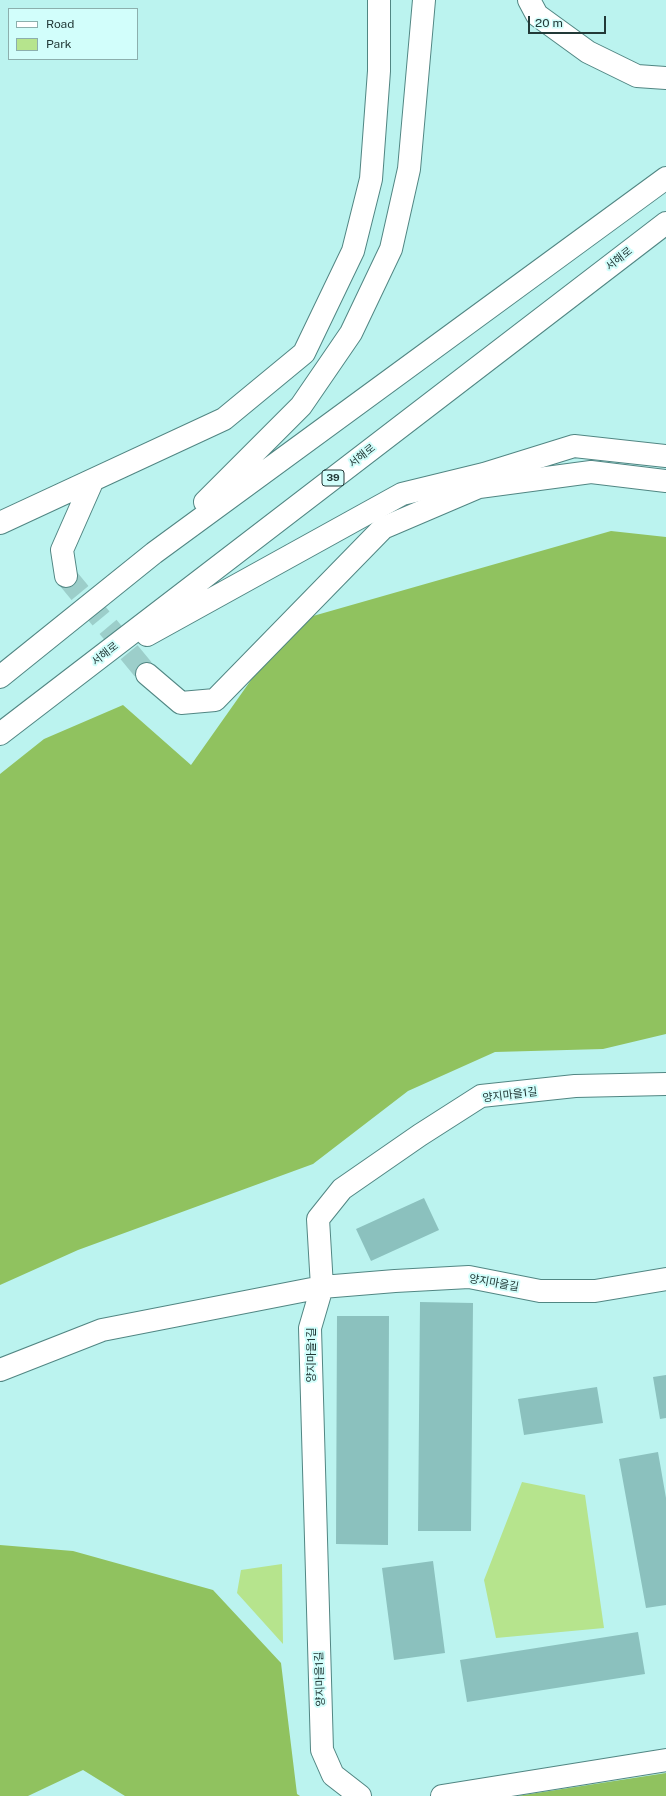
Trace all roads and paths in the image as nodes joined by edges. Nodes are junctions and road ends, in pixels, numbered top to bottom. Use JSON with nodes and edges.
{"nodes":[{"id":1,"x":379,"y":0,"type":"edge"},
{"id":2,"x":424,"y":0,"type":"edge"},
{"id":3,"x":529,"y":0,"type":"edge"},
{"id":4,"x":666,"y":78,"type":"edge"},
{"id":5,"x":666,"y":178,"type":"edge"},
{"id":6,"x":666,"y":223,"type":"edge"},
{"id":7,"x":666,"y":456,"type":"edge"},
{"id":8,"x":666,"y":481,"type":"edge"},
{"id":9,"x":92,"y":482,"type":"junction"},
{"id":10,"x":0,"y":523,"type":"edge"},
{"id":11,"x":154,"y":553,"type":"junction"},
{"id":12,"x":66,"y":576,"type":"tunnel mouth"},
{"id":13,"x":83,"y":671,"type":"junction"},
{"id":14,"x":147,"y":674,"type":"tunnel mouth"},
{"id":15,"x":0,"y":677,"type":"edge"},
{"id":16,"x":0,"y":734,"type":"edge"},
{"id":17,"x":666,"y":1084,"type":"edge"},
{"id":18,"x":666,"y":1279,"type":"edge"},
{"id":19,"x":322,"y":1287,"type":"junction"},
{"id":20,"x":0,"y":1370,"type":"edge"},
{"id":21,"x":666,"y":1760,"type":"edge"},
{"id":22,"x":360,"y":1796,"type":"edge"},
{"id":23,"x":442,"y":1796,"type":"edge"}],
"edges":[{"from":1,"to":9,"type":"main road"},
{"from":2,"to":11,"type":"main road"},
{"from":3,"to":4,"type":"main road"},
{"from":5,"to":11,"type":"main road"},
{"from":6,"to":13,"type":"main road","name":"서해로","number":"39"},
{"from":7,"to":13,"type":"main road"},
{"from":8,"to":14,"type":"main road"},
{"from":9,"to":10,"type":"main road"},
{"from":9,"to":12,"type":"main road"},
{"from":11,"to":15,"type":"main road"},
{"from":13,"to":16,"type":"main road","name":"서해로","number":"39"},
{"from":17,"to":19,"type":"main road","name":"양지마을1길"},
{"from":18,"to":19,"type":"main road","name":"양지마을길"},
{"from":19,"to":20,"type":"main road","name":"양지마을길"},
{"from":19,"to":22,"type":"main road","name":"양지마을1길"},
{"from":21,"to":23,"type":"main road"}]}
